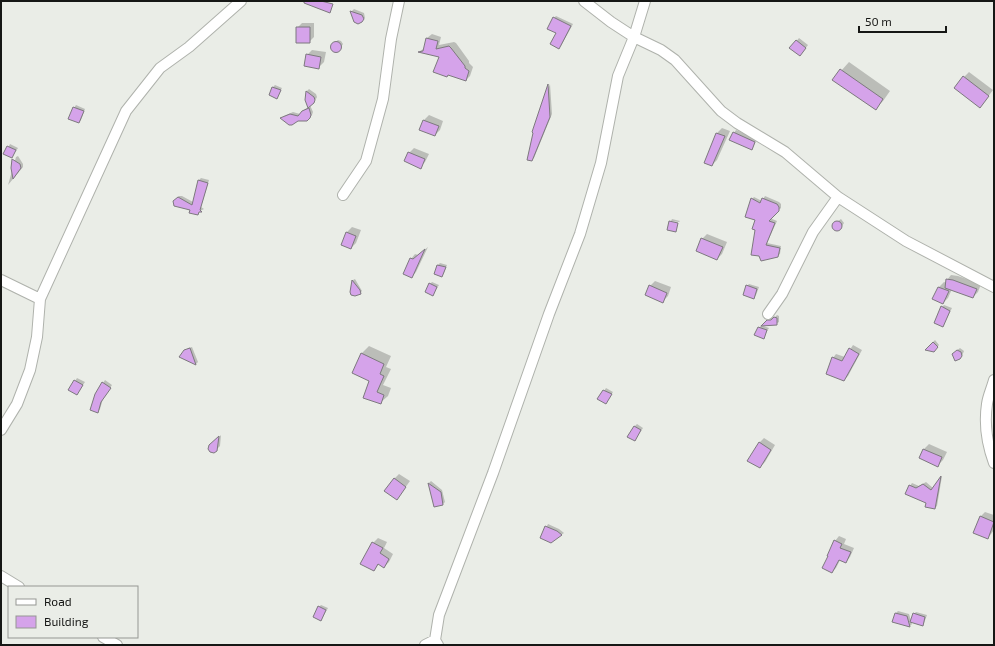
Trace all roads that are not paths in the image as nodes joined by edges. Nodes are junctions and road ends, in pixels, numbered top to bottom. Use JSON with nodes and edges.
{"nodes":[{"id":1,"x":241,"y":1,"type":"edge"},
{"id":2,"x":400,"y":1,"type":"edge"},
{"id":3,"x":584,"y":1,"type":"edge"},
{"id":4,"x":645,"y":1,"type":"edge"},
{"id":5,"x":634,"y":37,"type":"junction"},
{"id":6,"x":344,"y":195,"type":"dead end"},
{"id":7,"x":838,"y":197,"type":"junction"},
{"id":8,"x":1,"y":280,"type":"edge"},
{"id":9,"x":994,"y":287,"type":"edge"},
{"id":10,"x":40,"y":299,"type":"junction"},
{"id":11,"x":768,"y":314,"type":"dead end"},
{"id":12,"x":994,"y":380,"type":"edge"},
{"id":13,"x":1,"y":430,"type":"edge"},
{"id":14,"x":994,"y":462,"type":"edge"},
{"id":15,"x":1,"y":576,"type":"edge"},
{"id":16,"x":18,"y":586,"type":"edge"},
{"id":17,"x":105,"y":638,"type":"edge"},
{"id":18,"x":436,"y":643,"type":"edge"},
{"id":19,"x":117,"y":645,"type":"edge"},
{"id":20,"x":425,"y":645,"type":"edge"}],
"edges":[{"from":1,"to":10,"type":"street"},
{"from":2,"to":6,"type":"street"},
{"from":3,"to":5,"type":"street"},
{"from":4,"to":5,"type":"street"},
{"from":5,"to":7,"type":"street"},
{"from":5,"to":18,"type":"street"},
{"from":7,"to":9,"type":"street"},
{"from":7,"to":11,"type":"street"},
{"from":8,"to":10,"type":"street"},
{"from":10,"to":13,"type":"street"},
{"from":12,"to":14,"type":"street"},
{"from":15,"to":16,"type":"street"},
{"from":17,"to":19,"type":"street"},
{"from":18,"to":20,"type":"street"}]}
